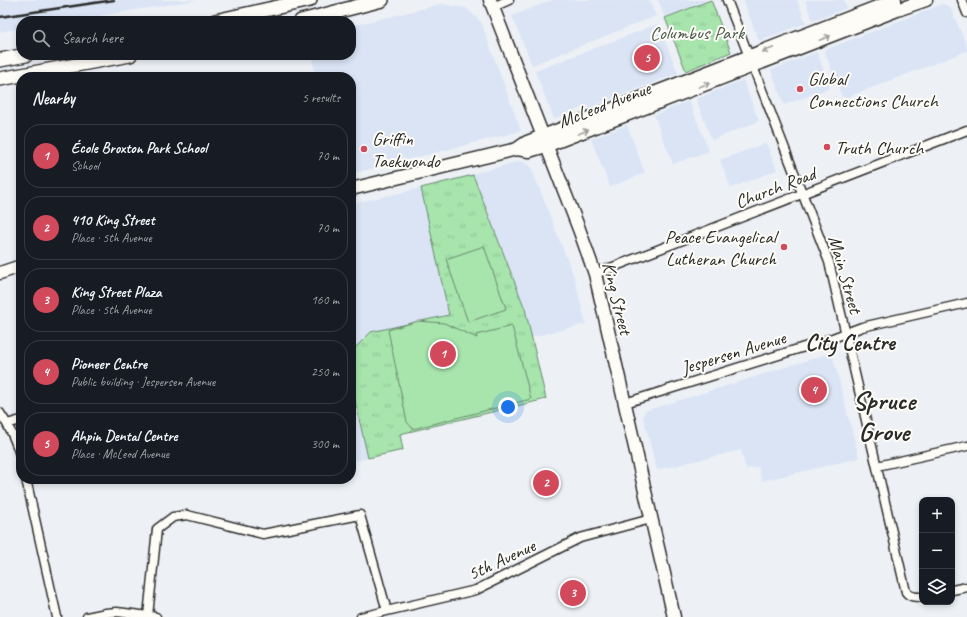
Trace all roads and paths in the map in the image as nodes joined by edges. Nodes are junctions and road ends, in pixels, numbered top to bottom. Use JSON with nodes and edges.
{"nodes":[{"id":1,"x":310,"y":0,"type":"edge"},
{"id":2,"x":382,"y":0,"type":"edge"},
{"id":3,"x":509,"y":0,"type":"edge"},
{"id":4,"x":727,"y":0,"type":"edge"},
{"id":5,"x":895,"y":0,"type":"edge"},
{"id":6,"x":926,"y":0,"type":"edge"},
{"id":7,"x":962,"y":0,"type":"edge"},
{"id":8,"x":491,"y":3,"type":"edge"},
{"id":9,"x":967,"y":13,"type":"edge"},
{"id":10,"x":238,"y":16,"type":"edge"},
{"id":11,"x":320,"y":16,"type":"edge"},
{"id":12,"x":16,"y":57,"type":"edge"},
{"id":13,"x":0,"y":60,"type":"edge"},
{"id":14,"x":103,"y":60,"type":"edge"},
{"id":15,"x":751,"y":62,"type":"junction"},
{"id":16,"x":38,"y":72,"type":"edge"},
{"id":17,"x":16,"y":76,"type":"edge"},
{"id":18,"x":0,"y":79,"type":"edge"},
{"id":19,"x":967,"y":130,"type":"edge"},
{"id":20,"x":544,"y":141,"type":"junction"},
{"id":21,"x":356,"y":188,"type":"edge"},
{"id":22,"x":802,"y":194,"type":"junction"},
{"id":23,"x":16,"y":268,"type":"edge"},
{"id":24,"x":0,"y":273,"type":"edge"},
{"id":25,"x":595,"y":274,"type":"junction"},
{"id":26,"x":967,"y":303,"type":"edge"},
{"id":27,"x":846,"y":333,"type":"junction"},
{"id":28,"x":625,"y":403,"type":"junction"},
{"id":29,"x":0,"y":413,"type":"edge"},
{"id":30,"x":16,"y":421,"type":"edge"},
{"id":31,"x":7,"y":424,"type":"junction"},
{"id":32,"x":16,"y":441,"type":"edge"},
{"id":33,"x":967,"y":446,"type":"edge"},
{"id":34,"x":877,"y":466,"type":"junction"},
{"id":35,"x":27,"y":484,"type":"edge"},
{"id":36,"x":652,"y":519,"type":"junction"},
{"id":37,"x":967,"y":587,"type":"edge"},
{"id":38,"x":955,"y":589,"type":"edge"},
{"id":39,"x":919,"y":596,"type":"edge"},
{"id":40,"x":387,"y":611,"type":"junction"},
{"id":41,"x":152,"y":616,"type":"edge"},
{"id":42,"x":57,"y":617,"type":"edge"},
{"id":43,"x":87,"y":617,"type":"edge"},
{"id":44,"x":361,"y":617,"type":"edge"},
{"id":45,"x":674,"y":617,"type":"edge"}],
"edges":[{"from":1,"to":10,"type":"main road"},
{"from":2,"to":11,"type":"main road"},
{"from":3,"to":8,"type":"street"},
{"from":4,"to":15,"type":"street","name":"Main Street"},
{"from":5,"to":15,"type":"street","name":"McLeod Avenue","one_way":true},
{"from":15,"to":6,"type":"street","name":"McLeod Avenue","one_way":true},
{"from":7,"to":9,"type":"street"},
{"from":8,"to":20,"type":"street","name":"King Street"},
{"from":12,"to":13,"type":"main road"},
{"from":14,"to":16,"type":"main road"},
{"from":15,"to":20,"type":"street","name":"McLeod Avenue"},
{"from":15,"to":22,"type":"street","name":"Main Street"},
{"from":17,"to":18,"type":"main road"},
{"from":19,"to":22,"type":"street","name":"Church Road"},
{"from":20,"to":21,"type":"street","name":"McLeod Avenue"},
{"from":20,"to":25,"type":"street","name":"King Street"},
{"from":22,"to":25,"type":"street","name":"Church Road"},
{"from":22,"to":27,"type":"street","name":"Main Street"},
{"from":23,"to":24,"type":"street"},
{"from":25,"to":28,"type":"street","name":"King Street"},
{"from":26,"to":27,"type":"street","name":"Jespersen Avenue"},
{"from":27,"to":28,"type":"street","name":"Jespersen Avenue"},
{"from":27,"to":34,"type":"street","name":"Main Street"},
{"from":28,"to":36,"type":"street","name":"King Street"},
{"from":29,"to":31,"type":"street"},
{"from":30,"to":31,"type":"street"},
{"from":31,"to":32,"type":"street"},
{"from":33,"to":34,"type":"street"},
{"from":34,"to":39,"type":"street","name":"Main Street"},
{"from":35,"to":42,"type":"street"},
{"from":36,"to":40,"type":"street","name":"5th Avenue"},
{"from":36,"to":45,"type":"street","name":"King Street"},
{"from":37,"to":38,"type":"street"},
{"from":40,"to":41,"type":"street"},
{"from":40,"to":44,"type":"street","name":"5th Avenue"},
{"from":41,"to":43,"type":"street"}]}
